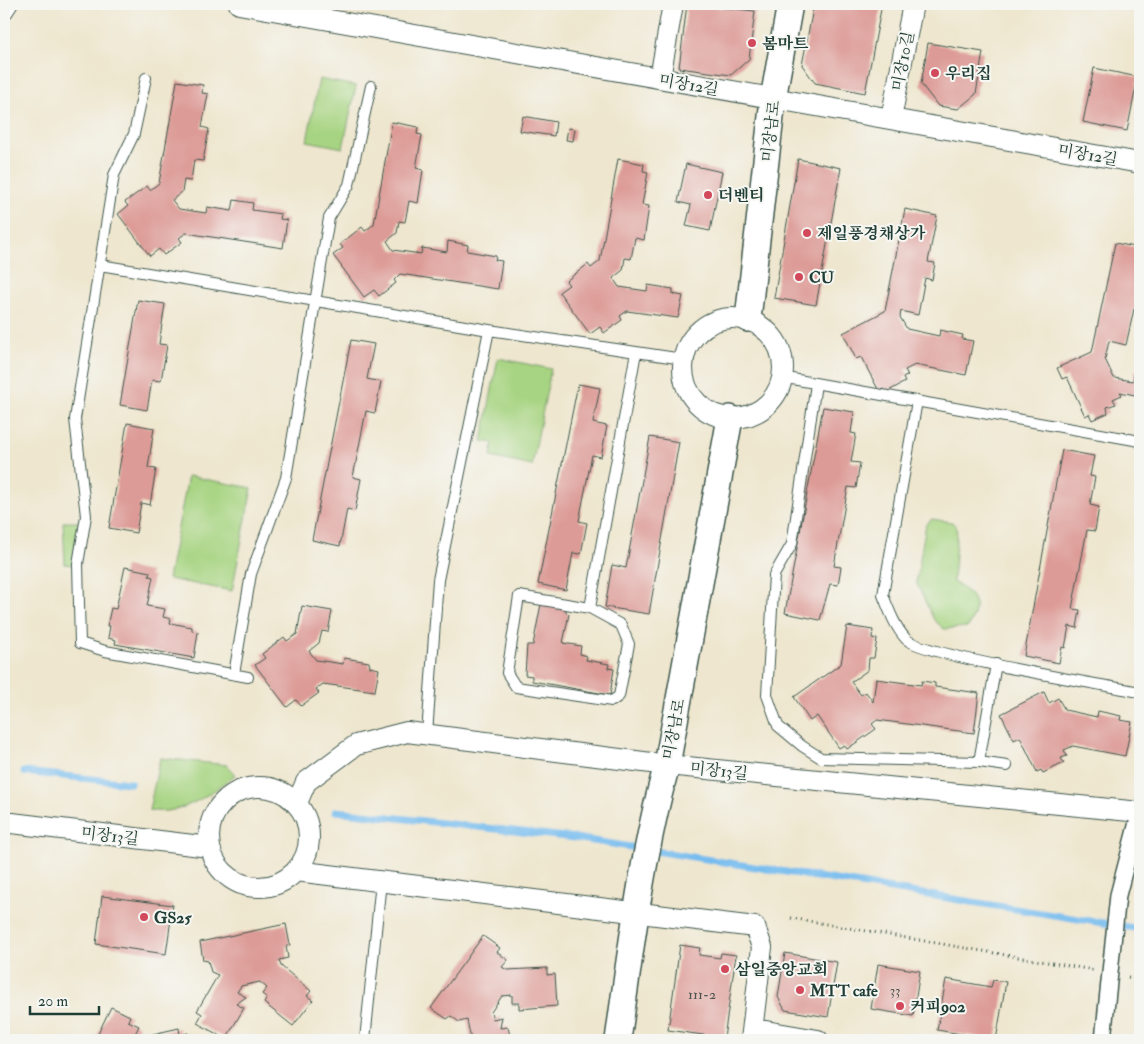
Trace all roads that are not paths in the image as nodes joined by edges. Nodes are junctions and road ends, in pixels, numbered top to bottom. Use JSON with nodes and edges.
{"nodes":[{"id":1,"x":13,"y":4,"type":"edge"},
{"id":2,"x":239,"y":4,"type":"edge"},
{"id":3,"x":673,"y":4,"type":"edge"},
{"id":4,"x":790,"y":4,"type":"edge"},
{"id":5,"x":913,"y":4,"type":"edge"},
{"id":6,"x":4,"y":18,"type":"edge"},
{"id":7,"x":146,"y":78,"type":"dead end"},
{"id":8,"x":660,"y":78,"type":"junction"},
{"id":9,"x":371,"y":86,"type":"dead end"},
{"id":10,"x":773,"y":99,"type":"junction"},
{"id":11,"x":891,"y":119,"type":"junction"},
{"id":12,"x":1140,"y":163,"type":"edge"},
{"id":13,"x":100,"y":265,"type":"junction"},
{"id":14,"x":314,"y":301,"type":"junction"},
{"id":15,"x":748,"y":319,"type":"junction"},
{"id":16,"x":489,"y":330,"type":"junction"},
{"id":17,"x":636,"y":352,"type":"junction"},
{"id":18,"x":683,"y":359,"type":"junction"},
{"id":19,"x":782,"y":377,"type":"junction"},
{"id":20,"x":816,"y":384,"type":"junction"},
{"id":21,"x":917,"y":401,"type":"junction"},
{"id":22,"x":730,"y":418,"type":"junction"},
{"id":23,"x":1140,"y":441,"type":"edge"},
{"id":24,"x":590,"y":608,"type":"junction"},
{"id":25,"x":996,"y":664,"type":"junction"},
{"id":26,"x":234,"y":674,"type":"junction"},
{"id":27,"x":248,"y":677,"type":"dead end"},
{"id":28,"x":1140,"y":692,"type":"edge"},
{"id":29,"x":427,"y":734,"type":"junction"},
{"id":30,"x":979,"y":762,"type":"junction"},
{"id":31,"x":667,"y":764,"type":"junction"},
{"id":32,"x":1007,"y":766,"type":"dead end"},
{"id":33,"x":297,"y":804,"type":"junction"},
{"id":34,"x":1140,"y":812,"type":"edge"},
{"id":35,"x":8,"y":824,"type":"edge"},
{"id":36,"x":209,"y":846,"type":"junction"},
{"id":37,"x":296,"y":871,"type":"junction"},
{"id":38,"x":381,"y":881,"type":"junction"},
{"id":39,"x":636,"y":912,"type":"junction"},
{"id":40,"x":752,"y":1035,"type":"edge"},
{"id":41,"x":365,"y":1040,"type":"edge"},
{"id":42,"x":618,"y":1040,"type":"edge"},
{"id":43,"x":818,"y":1040,"type":"edge"},
{"id":44,"x":1103,"y":1040,"type":"edge"}],
"edges":[{"from":1,"to":6,"type":"lane"},
{"from":2,"to":8,"type":"street","name":"미장12길"},
{"from":3,"to":8,"type":"street"},
{"from":4,"to":10,"type":"street","name":"미장남로"},
{"from":5,"to":11,"type":"street","name":"미장10길"},
{"from":7,"to":13,"type":"lane"},
{"from":8,"to":10,"type":"street","name":"미장12길"},
{"from":9,"to":14,"type":"lane"},
{"from":10,"to":11,"type":"street","name":"미장12길"},
{"from":10,"to":15,"type":"street","name":"미장남로"},
{"from":11,"to":12,"type":"street","name":"미장12길"},
{"from":13,"to":14,"type":"lane"},
{"from":13,"to":26,"type":"lane"},
{"from":14,"to":16,"type":"lane"},
{"from":14,"to":26,"type":"lane"},
{"from":15,"to":18,"type":"street"},
{"from":15,"to":19,"type":"street"},
{"from":16,"to":17,"type":"lane"},
{"from":16,"to":29,"type":"lane"},
{"from":17,"to":18,"type":"lane"},
{"from":17,"to":24,"type":"lane"},
{"from":18,"to":22,"type":"street"},
{"from":19,"to":20,"type":"lane"},
{"from":19,"to":22,"type":"street"},
{"from":20,"to":21,"type":"lane"},
{"from":20,"to":30,"type":"lane"},
{"from":21,"to":23,"type":"lane"},
{"from":21,"to":25,"type":"lane"},
{"from":22,"to":31,"type":"street","name":"미장남로"},
{"from":24,"to":24,"type":"lane"},
{"from":25,"to":28,"type":"lane"},
{"from":25,"to":30,"type":"lane"},
{"from":26,"to":27,"type":"lane"},
{"from":29,"to":31,"type":"street","name":"미장13길"},
{"from":29,"to":33,"type":"street","name":"미장13길"},
{"from":30,"to":32,"type":"lane"},
{"from":31,"to":34,"type":"street","name":"미장13길"},
{"from":31,"to":39,"type":"street","name":"미장남로"},
{"from":33,"to":36,"type":"street"},
{"from":33,"to":37,"type":"street"},
{"from":34,"to":44,"type":"street"},
{"from":35,"to":36,"type":"street","name":"미장13길"},
{"from":36,"to":37,"type":"street"},
{"from":37,"to":38,"type":"street"},
{"from":38,"to":39,"type":"street"},
{"from":38,"to":41,"type":"lane"},
{"from":39,"to":40,"type":"street"},
{"from":39,"to":42,"type":"street","name":"미장남로"},
{"from":40,"to":43,"type":"street"}]}
